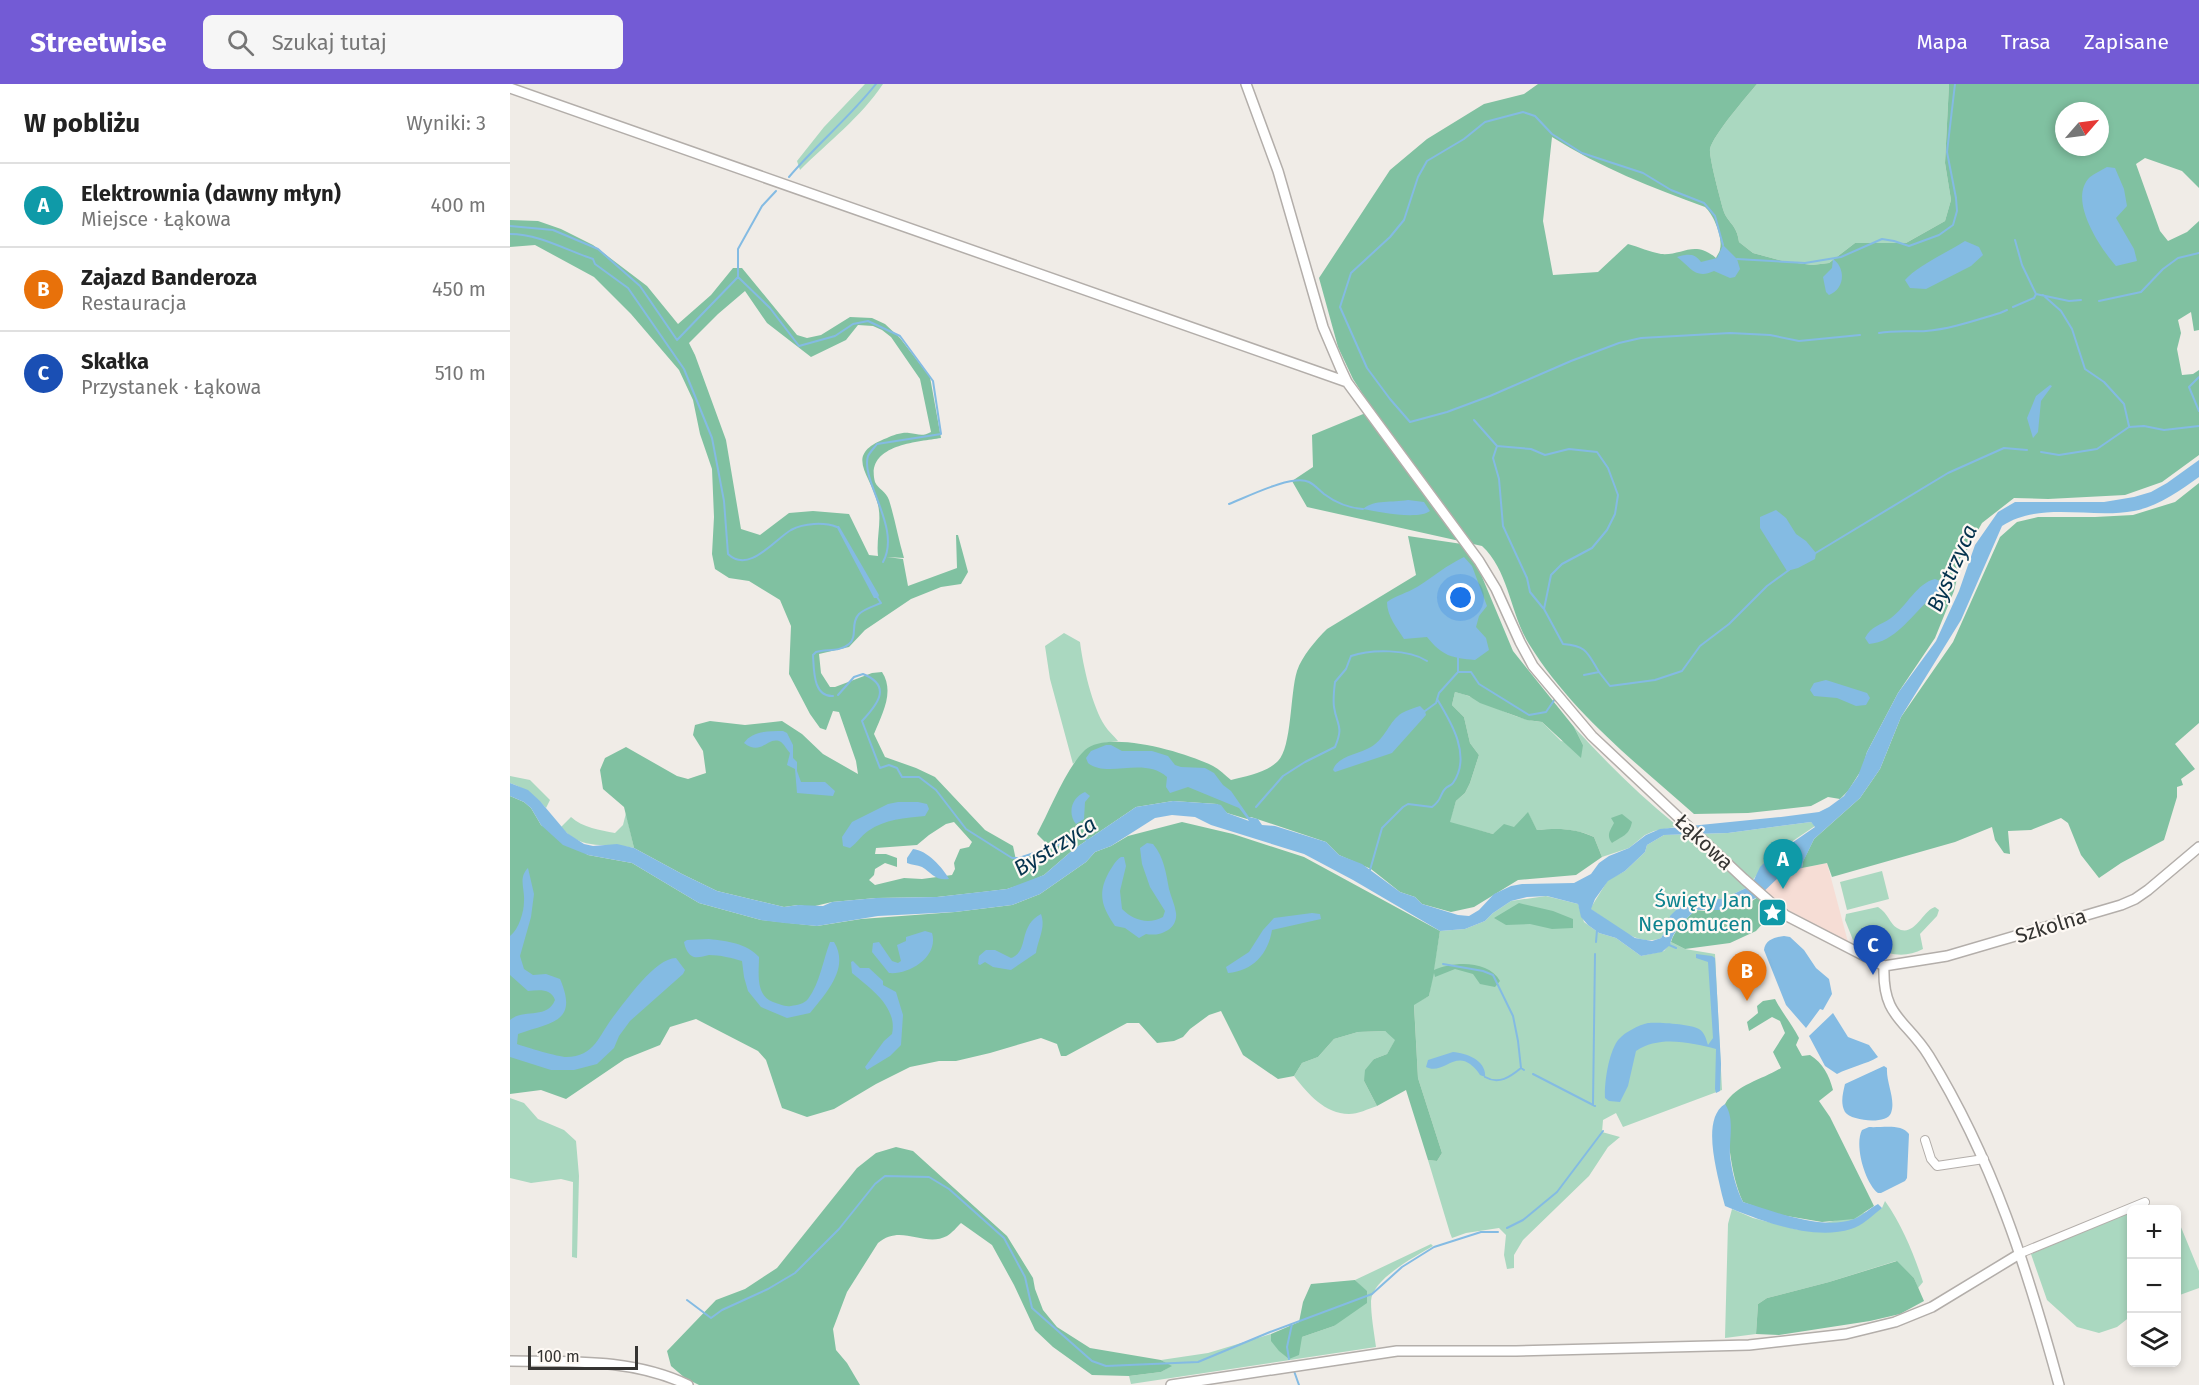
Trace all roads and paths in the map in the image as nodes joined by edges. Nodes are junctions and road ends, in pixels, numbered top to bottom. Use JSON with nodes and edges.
{"nodes":[{"id":1,"x":1246,"y":84,"type":"edge"},
{"id":2,"x":510,"y":88,"type":"edge"},
{"id":3,"x":1347,"y":382,"type":"junction"},
{"id":4,"x":2199,"y":847,"type":"edge"},
{"id":5,"x":1884,"y":966,"type":"junction"},
{"id":6,"x":1925,"y":1140,"type":"dead end"},
{"id":7,"x":1984,"y":1160,"type":"junction"},
{"id":8,"x":2145,"y":1202,"type":"dead end"},
{"id":9,"x":2021,"y":1253,"type":"junction"},
{"id":10,"x":510,"y":1361,"type":"edge"},
{"id":11,"x":688,"y":1385,"type":"edge"},
{"id":12,"x":1171,"y":1385,"type":"edge"},
{"id":13,"x":2059,"y":1385,"type":"edge"}],
"edges":[{"from":1,"to":3,"type":"street","name":"Łąkowa"},
{"from":2,"to":3,"type":"street"},
{"from":3,"to":5,"type":"street","name":"Łąkowa"},
{"from":4,"to":5,"type":"street","name":"Szkolna"},
{"from":5,"to":7,"type":"street"},
{"from":6,"to":7,"type":"street"},
{"from":7,"to":9,"type":"street"},
{"from":8,"to":9,"type":"street"},
{"from":9,"to":12,"type":"street"},
{"from":9,"to":13,"type":"street"},
{"from":10,"to":11,"type":"street"}]}
